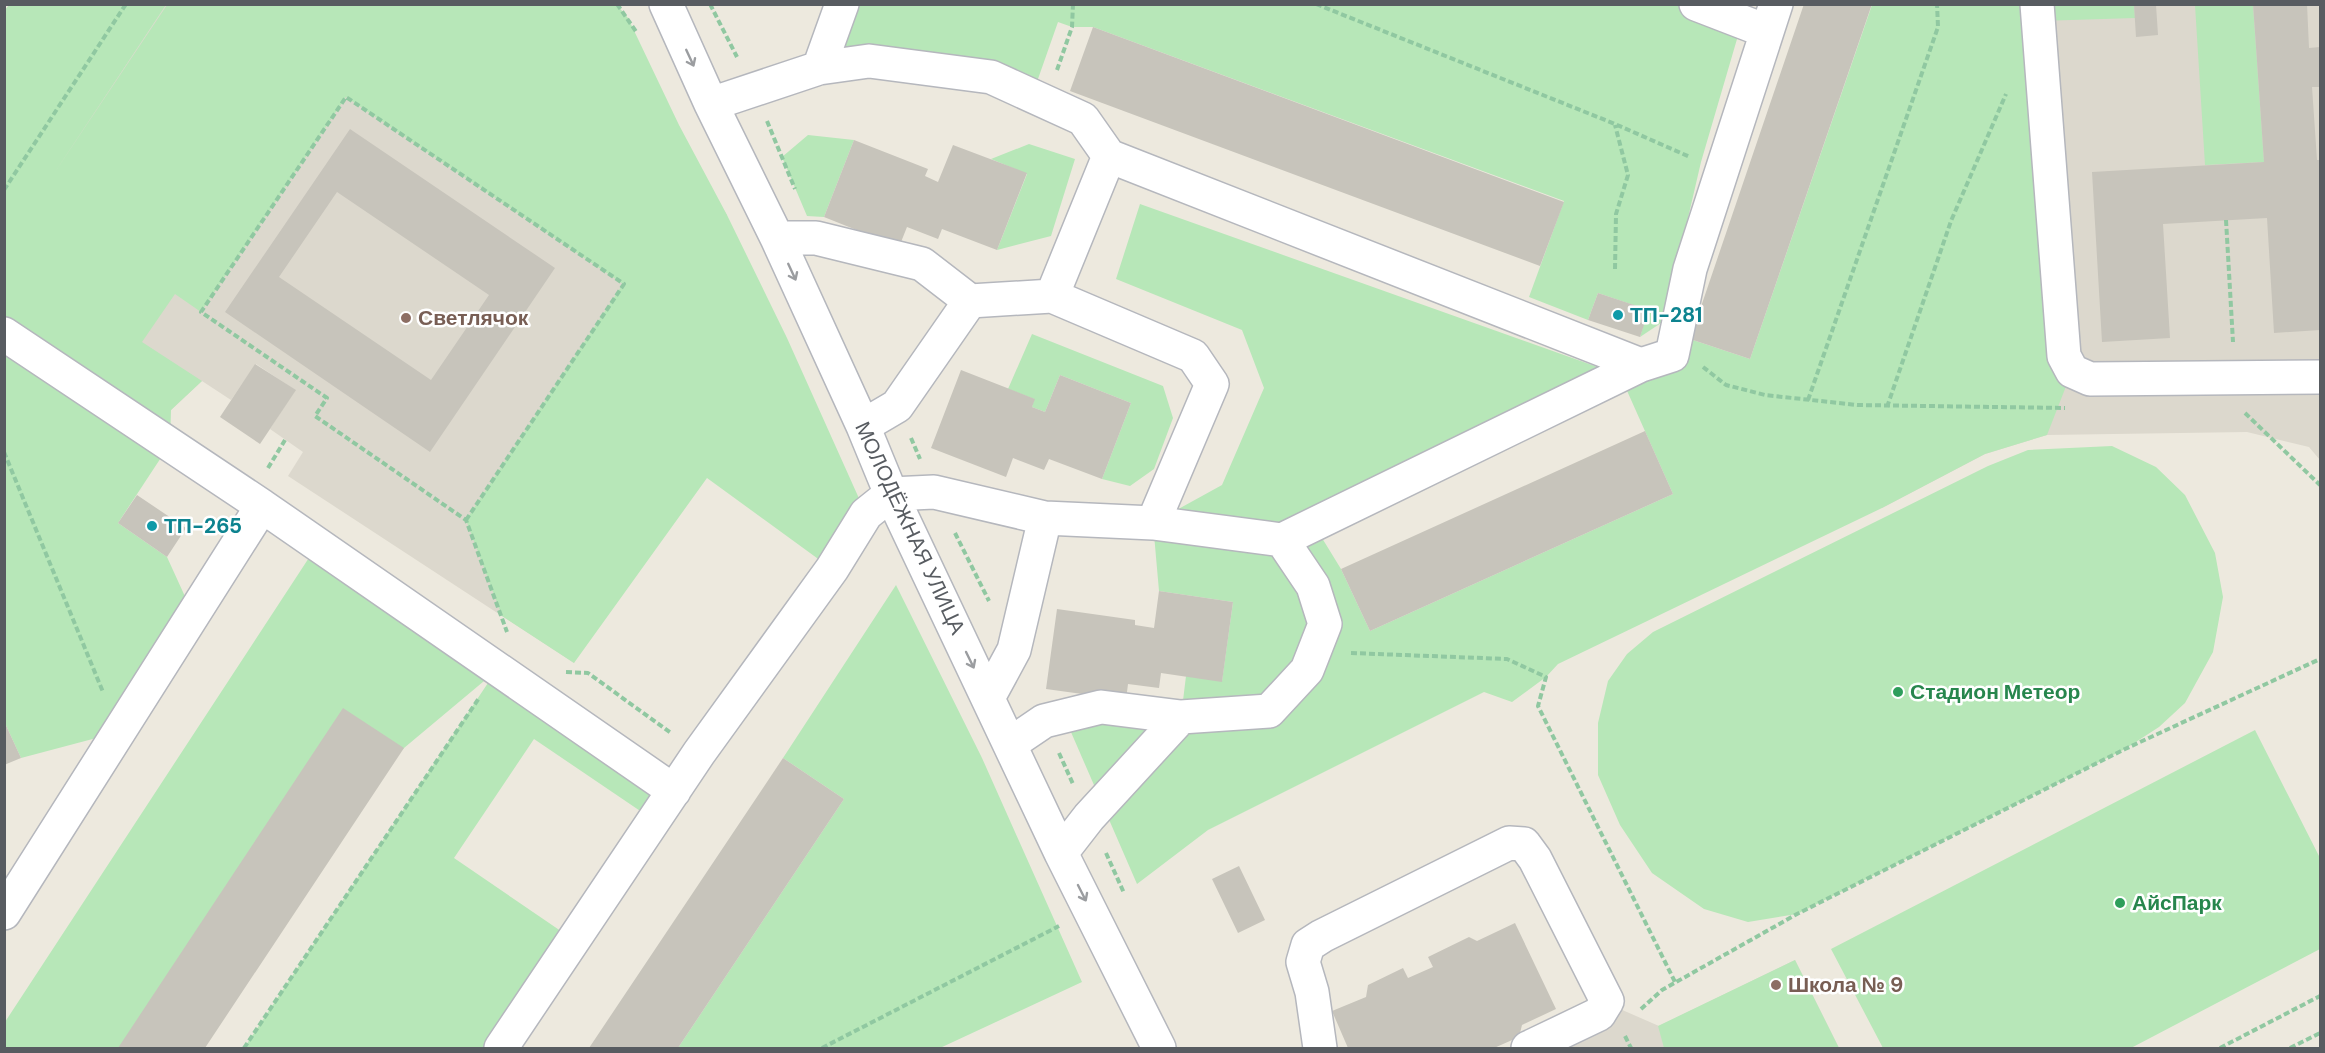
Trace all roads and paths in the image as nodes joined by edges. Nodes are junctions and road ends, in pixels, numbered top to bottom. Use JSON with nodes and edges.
{"nodes":[{"id":1,"x":126,"y":4,"type":"edge"},
{"id":2,"x":666,"y":4,"type":"edge"},
{"id":3,"x":710,"y":4,"type":"edge"},
{"id":4,"x":842,"y":4,"type":"edge"},
{"id":5,"x":1073,"y":4,"type":"edge"},
{"id":6,"x":1316,"y":4,"type":"edge"},
{"id":7,"x":1696,"y":4,"type":"edge"},
{"id":8,"x":1937,"y":4,"type":"edge"},
{"id":9,"x":2037,"y":4,"type":"edge"},
{"id":10,"x":1772,"y":18,"type":"edge"},
{"id":11,"x":819,"y":68,"type":"junction"},
{"id":12,"x":2011,"y":84,"type":"dead end"},
{"id":13,"x":755,"y":91,"type":"junction"},
{"id":14,"x":1047,"y":103,"type":"junction"},
{"id":15,"x":711,"y":104,"type":"junction"},
{"id":16,"x":1615,"y":124,"type":"junction"},
{"id":17,"x":1109,"y":156,"type":"junction"},
{"id":18,"x":1721,"y":170,"type":"junction"},
{"id":19,"x":4,"y":189,"type":"edge"},
{"id":20,"x":2226,"y":220,"type":"dead end"},
{"id":21,"x":777,"y":238,"type":"junction"},
{"id":22,"x":816,"y":238,"type":"junction"},
{"id":23,"x":1615,"y":269,"type":"dead end"},
{"id":24,"x":1052,"y":296,"type":"junction"},
{"id":25,"x":970,"y":301,"type":"junction"},
{"id":26,"x":4,"y":334,"type":"edge"},
{"id":27,"x":1672,"y":355,"type":"junction"},
{"id":28,"x":1641,"y":365,"type":"junction"},
{"id":29,"x":2320,"y":377,"type":"edge"},
{"id":30,"x":2238,"y":394,"type":"junction"},
{"id":31,"x":1808,"y":400,"type":"junction"},
{"id":32,"x":897,"y":406,"type":"junction"},
{"id":33,"x":1887,"y":407,"type":"junction"},
{"id":34,"x":2070,"y":408,"type":"dead end"},
{"id":35,"x":863,"y":426,"type":"junction"},
{"id":36,"x":4,"y":452,"type":"edge"},
{"id":37,"x":2320,"y":484,"type":"edge"},
{"id":38,"x":934,"y":492,"type":"junction"},
{"id":39,"x":891,"y":494,"type":"junction"},
{"id":40,"x":262,"y":506,"type":"junction"},
{"id":41,"x":1045,"y":518,"type":"junction"},
{"id":42,"x":466,"y":520,"type":"junction"},
{"id":43,"x":1153,"y":523,"type":"junction"},
{"id":44,"x":1282,"y":540,"type":"junction"},
{"id":45,"x":1014,"y":650,"type":"junction"},
{"id":46,"x":1314,"y":652,"type":"junction"},
{"id":47,"x":2320,"y":659,"type":"edge"},
{"id":48,"x":498,"y":669,"type":"junction"},
{"id":49,"x":988,"y":698,"type":"junction"},
{"id":50,"x":1181,"y":717,"type":"junction"},
{"id":51,"x":1044,"y":721,"type":"junction"},
{"id":52,"x":119,"y":732,"type":"junction"},
{"id":53,"x":1010,"y":744,"type":"junction"},
{"id":54,"x":674,"y":791,"type":"junction"},
{"id":55,"x":1089,"y":817,"type":"junction"},
{"id":56,"x":1061,"y":853,"type":"junction"},
{"id":57,"x":1128,"y":901,"type":"dead end"},
{"id":58,"x":4,"y":913,"type":"edge"},
{"id":59,"x":1062,"y":924,"type":"dead end"},
{"id":60,"x":1675,"y":982,"type":"junction"},
{"id":61,"x":2320,"y":996,"type":"edge"},
{"id":62,"x":1637,"y":1012,"type":"dead end"},
{"id":63,"x":2320,"y":1034,"type":"edge"},
{"id":64,"x":244,"y":1048,"type":"edge"},
{"id":65,"x":501,"y":1048,"type":"edge"},
{"id":66,"x":822,"y":1048,"type":"edge"},
{"id":67,"x":1159,"y":1048,"type":"edge"},
{"id":68,"x":1320,"y":1048,"type":"edge"},
{"id":69,"x":1528,"y":1048,"type":"edge"},
{"id":70,"x":2220,"y":1048,"type":"edge"},
{"id":71,"x":2290,"y":1048,"type":"edge"}],
"edges":[{"from":1,"to":19,"type":"path"},
{"from":2,"to":15,"type":"street","name":"МОЛОДЁЖНАЯ УЛИЦА","one_way":true},
{"from":3,"to":13,"type":"path"},
{"from":4,"to":11,"type":"street"},
{"from":5,"to":14,"type":"path"},
{"from":6,"to":16,"type":"path"},
{"from":7,"to":10,"type":"street"},
{"from":8,"to":31,"type":"path"},
{"from":9,"to":30,"type":"street"},
{"from":10,"to":18,"type":"street"},
{"from":11,"to":13,"type":"street"},
{"from":11,"to":14,"type":"street"},
{"from":12,"to":33,"type":"path"},
{"from":13,"to":15,"type":"street"},
{"from":13,"to":22,"type":"path"},
{"from":14,"to":17,"type":"street"},
{"from":15,"to":21,"type":"street","name":"МОЛОДЁЖНАЯ УЛИЦА"},
{"from":16,"to":18,"type":"path"},
{"from":16,"to":23,"type":"path"},
{"from":17,"to":24,"type":"street"},
{"from":17,"to":28,"type":"street"},
{"from":18,"to":27,"type":"street"},
{"from":20,"to":30,"type":"path"},
{"from":21,"to":22,"type":"street"},
{"from":21,"to":35,"type":"street","name":"МОЛОДЁЖНАЯ УЛИЦА","one_way":true},
{"from":22,"to":25,"type":"street"},
{"from":24,"to":25,"type":"street"},
{"from":24,"to":43,"type":"street"},
{"from":25,"to":32,"type":"street"},
{"from":26,"to":40,"type":"street"},
{"from":27,"to":28,"type":"street"},
{"from":27,"to":31,"type":"path"},
{"from":28,"to":44,"type":"street"},
{"from":29,"to":30,"type":"street"},
{"from":30,"to":37,"type":"path"},
{"from":31,"to":33,"type":"path"},
{"from":32,"to":35,"type":"street"},
{"from":32,"to":38,"type":"path"},
{"from":33,"to":34,"type":"path"},
{"from":35,"to":39,"type":"street","name":"МОЛОДЁЖНАЯ УЛИЦА"},
{"from":36,"to":52,"type":"path"},
{"from":38,"to":39,"type":"street"},
{"from":38,"to":41,"type":"street"},
{"from":38,"to":45,"type":"path"},
{"from":39,"to":49,"type":"street","name":"МОЛОДЁЖНАЯ УЛИЦА","one_way":true},
{"from":39,"to":54,"type":"street"},
{"from":40,"to":48,"type":"street"},
{"from":40,"to":52,"type":"street"},
{"from":41,"to":43,"type":"street"},
{"from":41,"to":45,"type":"street"},
{"from":42,"to":42,"type":"path"},
{"from":42,"to":48,"type":"path"},
{"from":43,"to":44,"type":"street"},
{"from":44,"to":46,"type":"street"},
{"from":45,"to":49,"type":"street"},
{"from":46,"to":50,"type":"street"},
{"from":46,"to":60,"type":"path"},
{"from":47,"to":60,"type":"path"},
{"from":48,"to":54,"type":"street"},
{"from":48,"to":64,"type":"path"},
{"from":49,"to":53,"type":"street","name":"МОЛОДЁЖНАЯ УЛИЦА"},
{"from":50,"to":51,"type":"street"},
{"from":50,"to":55,"type":"street"},
{"from":51,"to":53,"type":"street"},
{"from":51,"to":55,"type":"path"},
{"from":52,"to":58,"type":"street"},
{"from":53,"to":56,"type":"street","name":"МОЛОДЁЖНАЯ УЛИЦА"},
{"from":54,"to":65,"type":"street"},
{"from":55,"to":56,"type":"street"},
{"from":55,"to":57,"type":"path"},
{"from":56,"to":67,"type":"street","name":"МОЛОДЁЖНАЯ УЛИЦА","one_way":true},
{"from":59,"to":66,"type":"path"},
{"from":60,"to":62,"type":"path"},
{"from":61,"to":70,"type":"path"},
{"from":63,"to":71,"type":"path"},
{"from":68,"to":69,"type":"street"}]}
